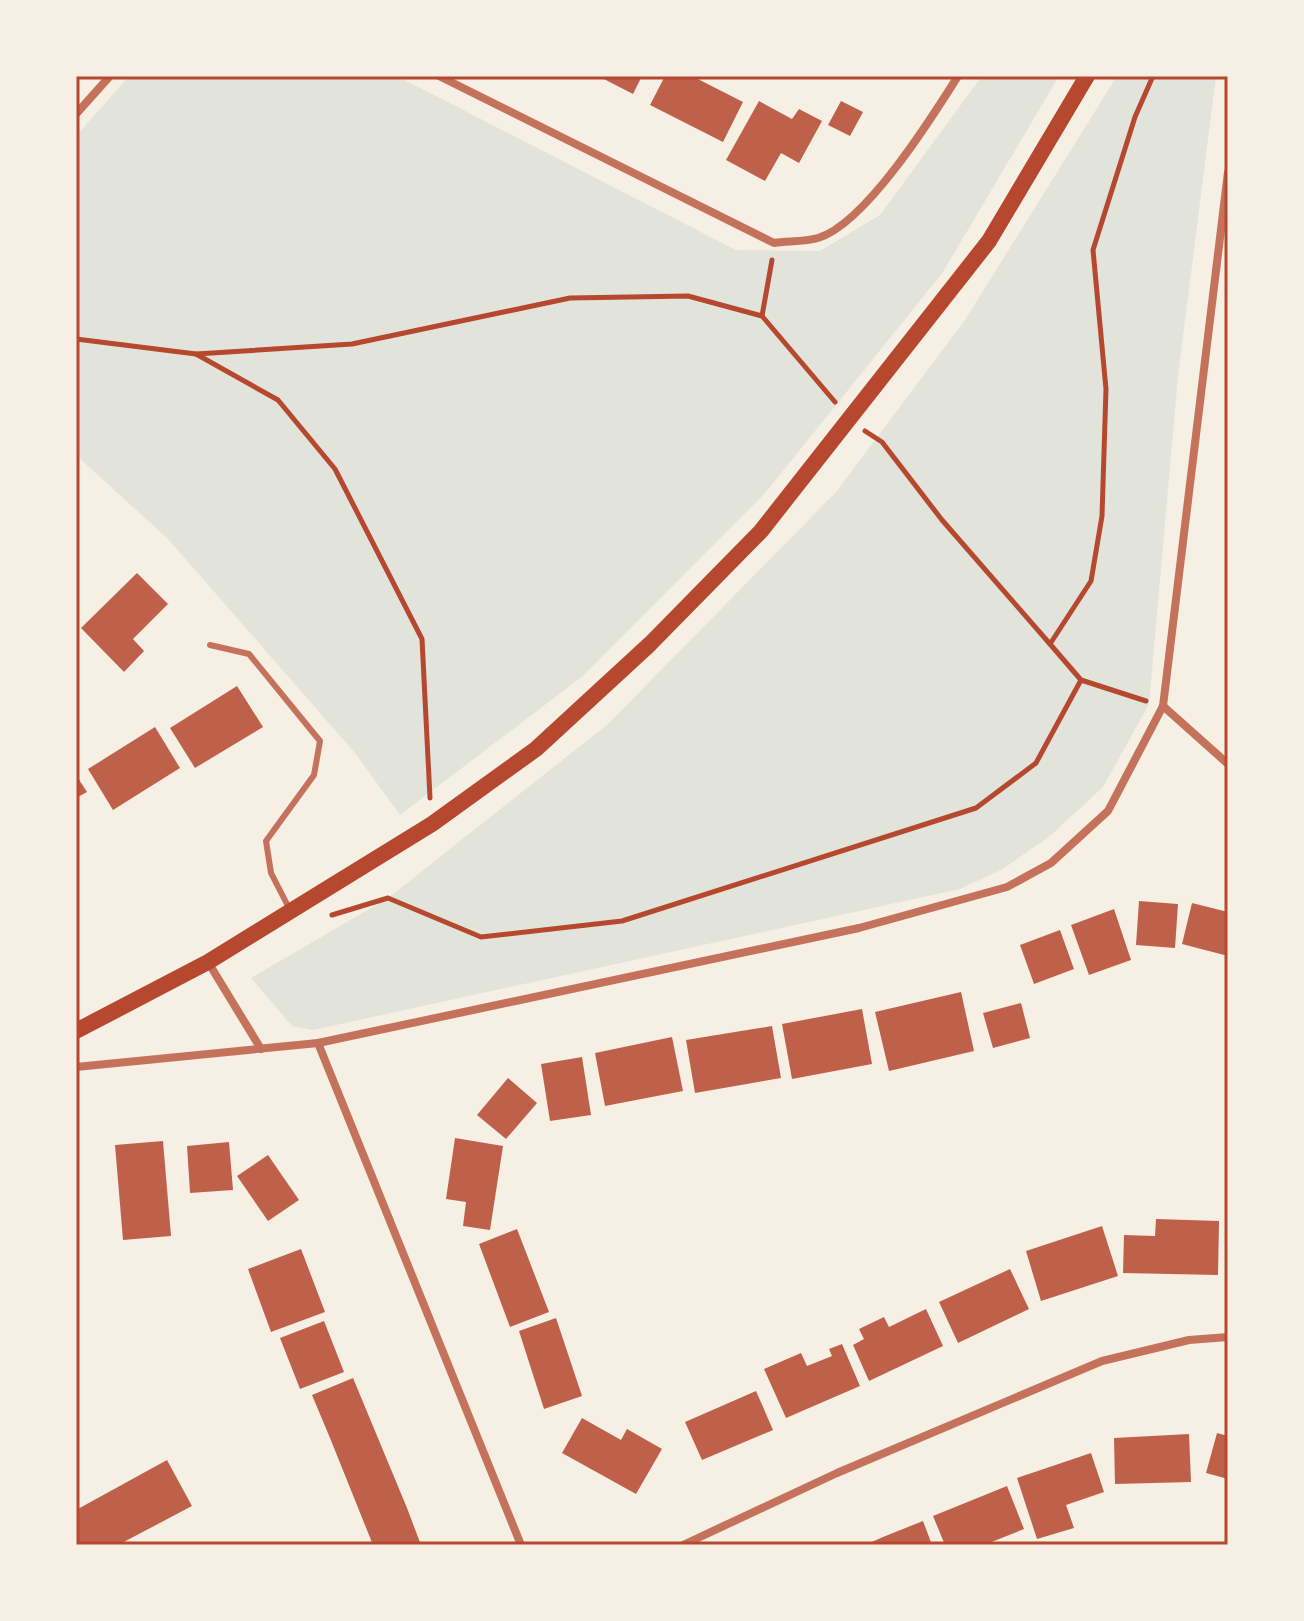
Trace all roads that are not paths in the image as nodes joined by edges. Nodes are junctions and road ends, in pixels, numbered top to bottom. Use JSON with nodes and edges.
{"nodes":[{"id":1,"x":110,"y":76,"type":"edge"},
{"id":2,"x":439,"y":76,"type":"edge"},
{"id":3,"x":958,"y":76,"type":"edge"},
{"id":4,"x":1087,"y":76,"type":"edge"},
{"id":5,"x":76,"y":114,"type":"edge"},
{"id":6,"x":1228,"y":172,"type":"edge"},
{"id":7,"x":210,"y":645,"type":"dead end"},
{"id":8,"x":1163,"y":706,"type":"junction"},
{"id":9,"x":1228,"y":764,"type":"edge"},
{"id":10,"x":291,"y":911,"type":"junction"},
{"id":11,"x":208,"y":962,"type":"junction"},
{"id":12,"x":76,"y":1031,"type":"edge"},
{"id":13,"x":318,"y":1043,"type":"junction"},
{"id":14,"x":261,"y":1049,"type":"junction"},
{"id":15,"x":76,"y":1067,"type":"edge"},
{"id":16,"x":1228,"y":1337,"type":"edge"},
{"id":17,"x":521,"y":1545,"type":"edge"},
{"id":18,"x":683,"y":1545,"type":"edge"}],
"edges":[{"from":1,"to":5,"type":"street"},
{"from":2,"to":3,"type":"street"},
{"from":4,"to":10,"type":"main road"},
{"from":6,"to":8,"type":"street"},
{"from":7,"to":10,"type":"lane"},
{"from":8,"to":9,"type":"street"},
{"from":8,"to":13,"type":"street"},
{"from":10,"to":11,"type":"main road"},
{"from":11,"to":12,"type":"main road"},
{"from":11,"to":14,"type":"street"},
{"from":13,"to":14,"type":"street"},
{"from":13,"to":17,"type":"street"},
{"from":14,"to":15,"type":"street"},
{"from":16,"to":18,"type":"street"}]}
